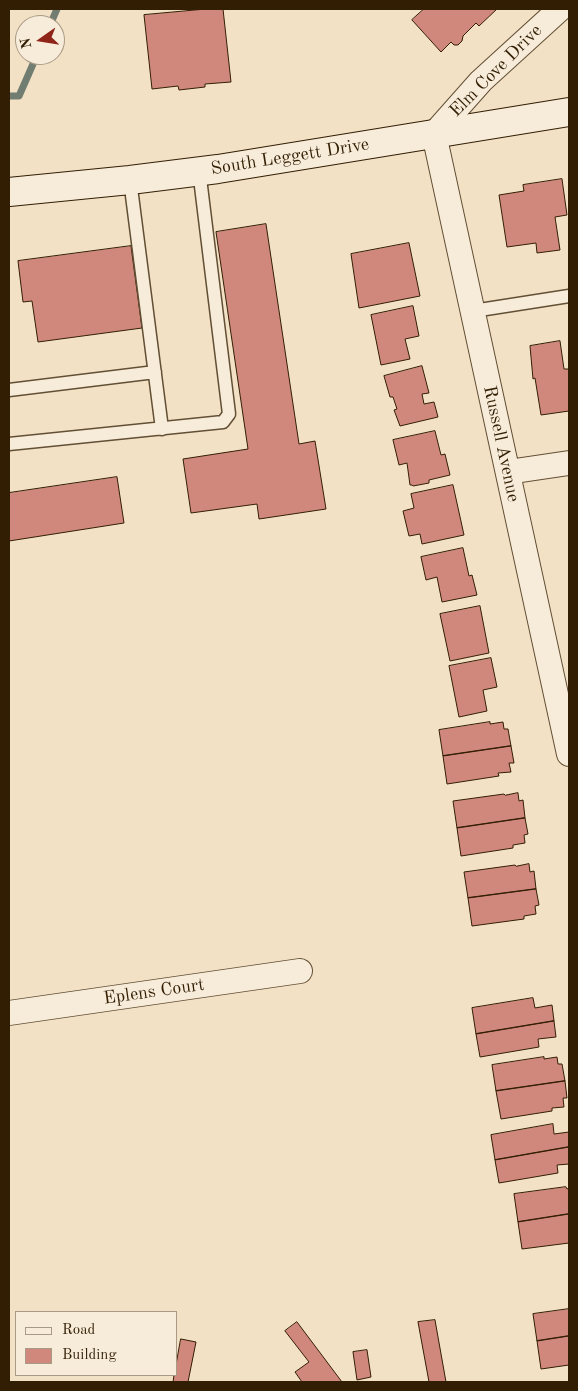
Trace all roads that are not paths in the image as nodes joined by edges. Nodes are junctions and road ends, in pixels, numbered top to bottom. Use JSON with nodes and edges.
{"nodes":[{"id":1,"x":560,"y":9,"type":"edge"},
{"id":2,"x":569,"y":112,"type":"edge"},
{"id":3,"x":434,"y":134,"type":"junction"},
{"id":4,"x":200,"y":170,"type":"junction"},
{"id":5,"x":130,"y":180,"type":"junction"},
{"id":6,"x":9,"y":192,"type":"edge"},
{"id":7,"x":569,"y":296,"type":"edge"},
{"id":8,"x":473,"y":311,"type":"junction"},
{"id":9,"x":155,"y":372,"type":"junction"},
{"id":10,"x":9,"y":390,"type":"edge"},
{"id":11,"x":162,"y":429,"type":"junction"},
{"id":12,"x":9,"y":444,"type":"edge"},
{"id":13,"x":569,"y":463,"type":"edge"},
{"id":14,"x":508,"y":472,"type":"junction"},
{"id":15,"x":564,"y":703,"type":"edge"},
{"id":16,"x":569,"y":754,"type":"edge"},
{"id":17,"x":300,"y":971,"type":"dead end"},
{"id":18,"x":9,"y":1013,"type":"edge"}],
"edges":[{"from":1,"to":3,"type":"street","name":"Elm Cove Drive"},
{"from":2,"to":3,"type":"street","name":"South Leggett Drive"},
{"from":3,"to":4,"type":"street","name":"South Leggett Drive"},
{"from":3,"to":8,"type":"street","name":"Russell Avenue"},
{"from":4,"to":5,"type":"street","name":"South Leggett Drive"},
{"from":4,"to":11,"type":"lane"},
{"from":5,"to":6,"type":"street","name":"South Leggett Drive"},
{"from":5,"to":9,"type":"lane"},
{"from":7,"to":8,"type":"lane"},
{"from":8,"to":14,"type":"street","name":"Russell Avenue"},
{"from":9,"to":10,"type":"lane"},
{"from":9,"to":11,"type":"lane"},
{"from":11,"to":12,"type":"lane"},
{"from":13,"to":14,"type":"street"},
{"from":14,"to":15,"type":"street","name":"Russell Avenue"},
{"from":15,"to":16,"type":"street","name":"Russell Avenue"},
{"from":17,"to":18,"type":"street","name":"Eplens Court"}]}
